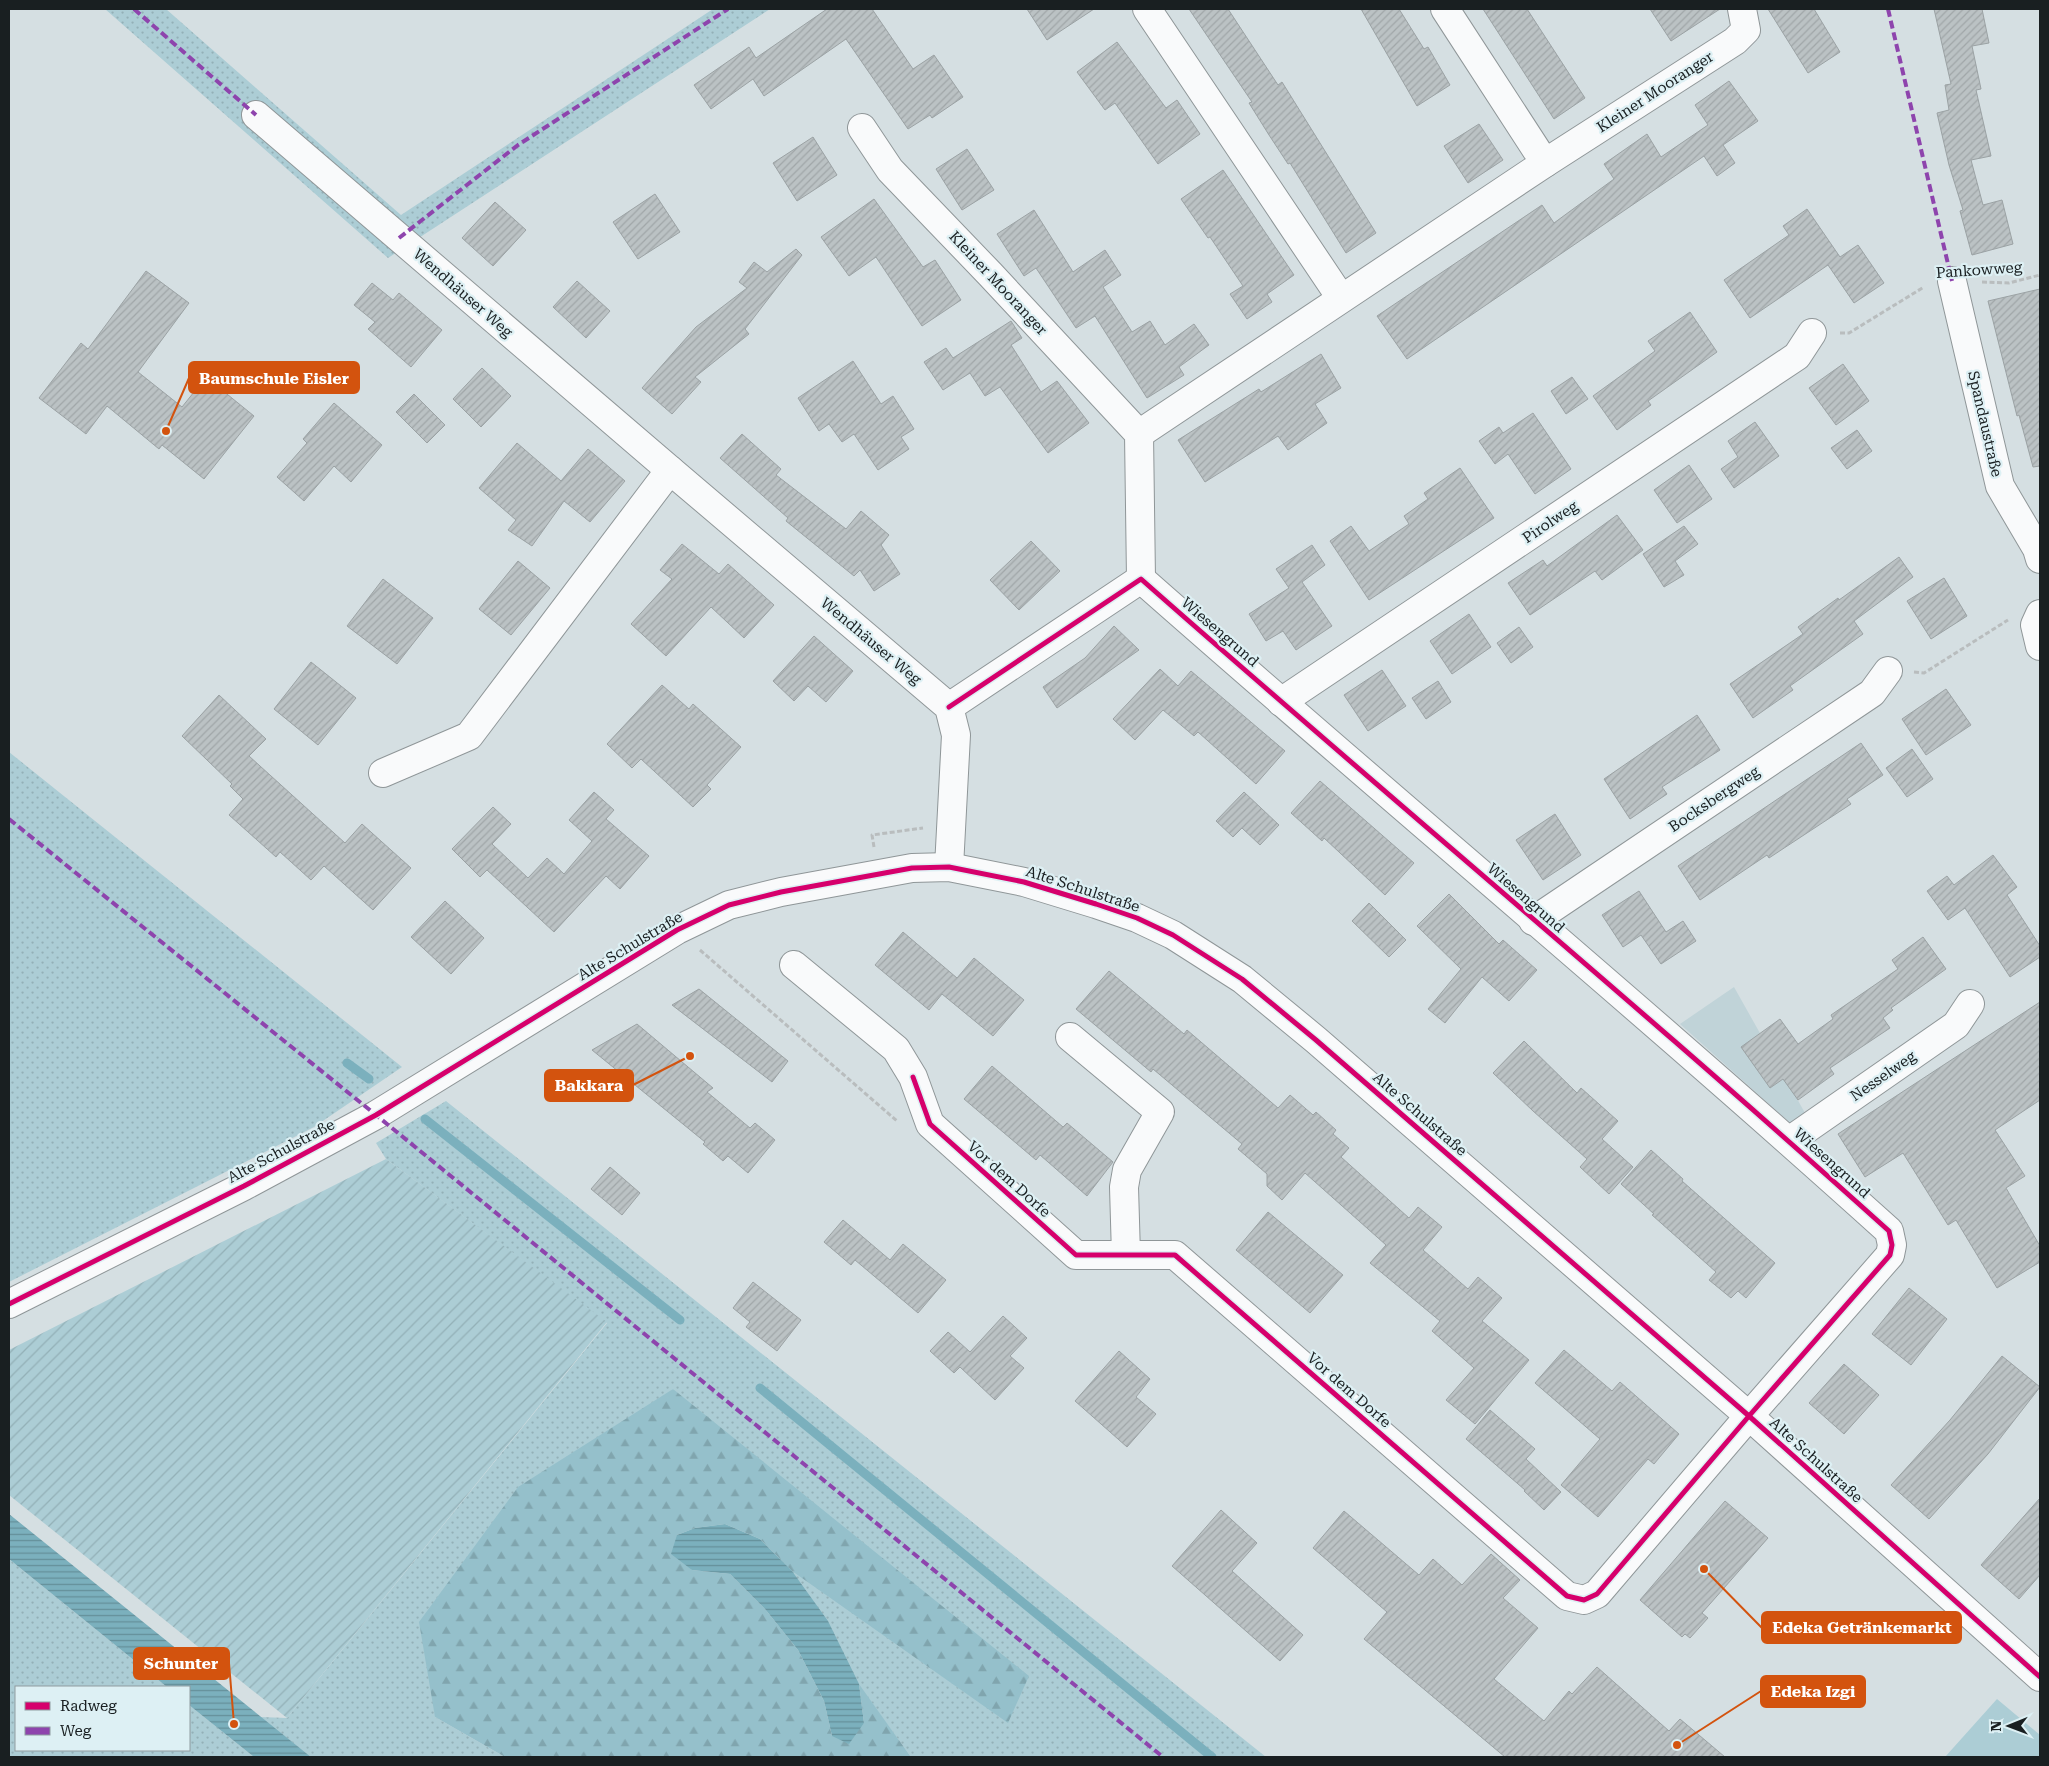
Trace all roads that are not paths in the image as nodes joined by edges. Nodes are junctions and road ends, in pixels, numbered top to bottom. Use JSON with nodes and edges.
{"nodes":[{"id":1,"x":1147,"y":9,"type":"edge"},
{"id":2,"x":1445,"y":9,"type":"edge"},
{"id":3,"x":1742,"y":9,"type":"edge"},
{"id":4,"x":256,"y":115,"type":"dead end"},
{"id":5,"x":862,"y":128,"type":"dead end"},
{"id":6,"x":1545,"y":163,"type":"junction"},
{"id":7,"x":1952,"y":281,"type":"road end"},
{"id":8,"x":1341,"y":298,"type":"junction"},
{"id":9,"x":1812,"y":333,"type":"road end"},
{"id":10,"x":1139,"y":434,"type":"junction"},
{"id":11,"x":670,"y":470,"type":"junction"},
{"id":12,"x":2040,"y":559,"type":"edge"},
{"id":13,"x":1141,"y":578,"type":"junction"},
{"id":14,"x":2028,"y":615,"type":"edge"},
{"id":15,"x":2040,"y":646,"type":"edge"},
{"id":16,"x":1888,"y":671,"type":"road end"},
{"id":17,"x":1281,"y":702,"type":"junction"},
{"id":18,"x":949,"y":707,"type":"junction"},
{"id":19,"x":383,"y":773,"type":"dead end"},
{"id":20,"x":949,"y":867,"type":"junction"},
{"id":21,"x":1533,"y":920,"type":"junction"},
{"id":22,"x":794,"y":965,"type":"dead end"},
{"id":23,"x":1970,"y":1004,"type":"dead end"},
{"id":24,"x":1070,"y":1037,"type":"dead end"},
{"id":25,"x":1789,"y":1141,"type":"junction"},
{"id":26,"x":1126,"y":1255,"type":"junction"},
{"id":27,"x":9,"y":1304,"type":"edge"},
{"id":28,"x":1749,"y":1416,"type":"junction"},
{"id":29,"x":2040,"y":1677,"type":"edge"}],
"edges":[{"from":1,"to":8,"type":"street"},
{"from":2,"to":6,"type":"street"},
{"from":3,"to":6,"type":"street","name":"Kleiner Mooranger"},
{"from":4,"to":11,"type":"street","name":"Wendhäuser Weg"},
{"from":5,"to":10,"type":"street","name":"Kleiner Mooranger"},
{"from":6,"to":8,"type":"street","name":"Kleiner Mooranger"},
{"from":7,"to":12,"type":"street","name":"Spandaustraße"},
{"from":8,"to":10,"type":"street","name":"Kleiner Mooranger"},
{"from":9,"to":17,"type":"street","name":"Pirolweg"},
{"from":10,"to":13,"type":"street"},
{"from":11,"to":18,"type":"street","name":"Wendhäuser Weg"},
{"from":11,"to":19,"type":"street"},
{"from":13,"to":17,"type":"street","name":"Wiesengrund"},
{"from":13,"to":18,"type":"street"},
{"from":14,"to":15,"type":"street"},
{"from":16,"to":21,"type":"street","name":"Bocksbergweg"},
{"from":17,"to":21,"type":"street","name":"Wiesengrund"},
{"from":18,"to":20,"type":"street"},
{"from":20,"to":27,"type":"street","name":"Alte Schulstraße"},
{"from":20,"to":28,"type":"street","name":"Alte Schulstraße"},
{"from":21,"to":25,"type":"street","name":"Wiesengrund"},
{"from":22,"to":26,"type":"street","name":"Vor dem Dorfe"},
{"from":23,"to":25,"type":"street","name":"Nesselweg"},
{"from":24,"to":26,"type":"street"},
{"from":25,"to":28,"type":"street","name":"Wiesengrund"},
{"from":26,"to":28,"type":"street","name":"Vor dem Dorfe"},
{"from":28,"to":29,"type":"street","name":"Alte Schulstraße"}]}
